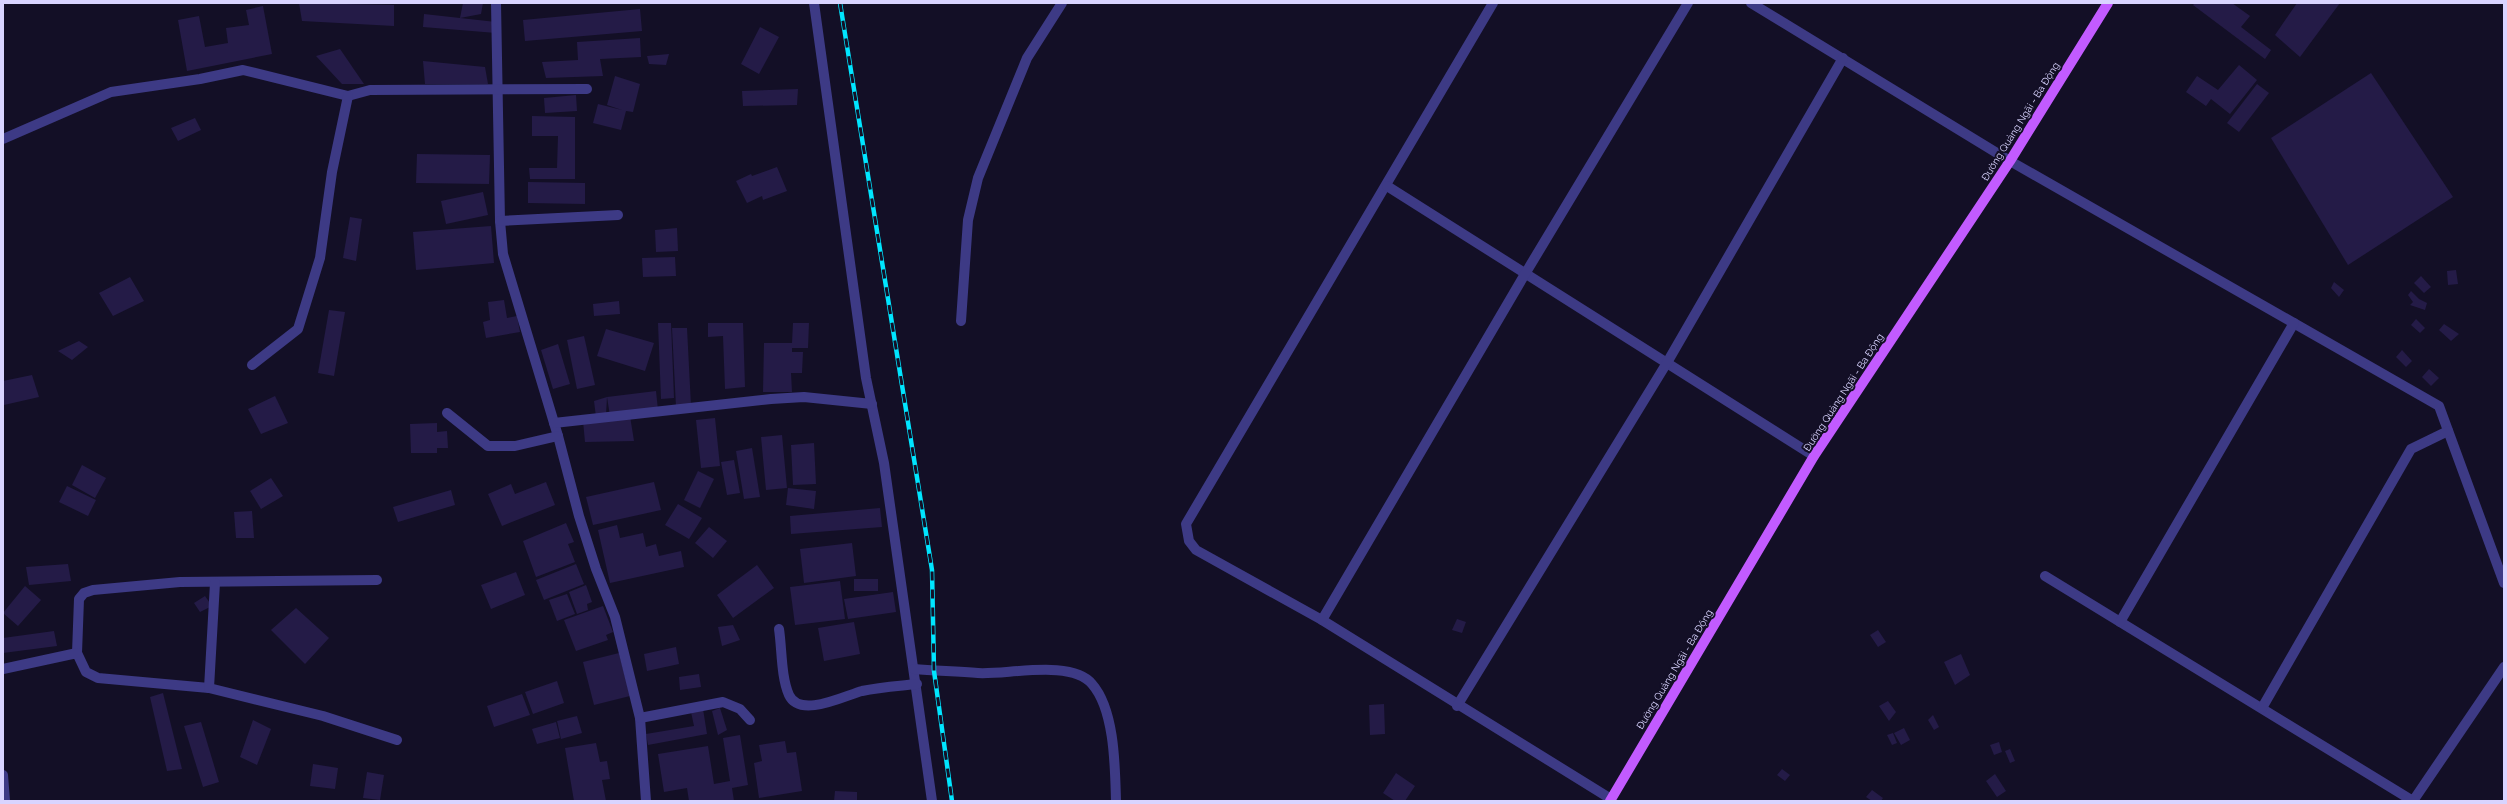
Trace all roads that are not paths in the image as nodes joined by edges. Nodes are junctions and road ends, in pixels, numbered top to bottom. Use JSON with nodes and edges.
{"nodes":[{"id":1,"x":496,"y":3,"type":"edge"},
{"id":2,"x":814,"y":3,"type":"edge"},
{"id":3,"x":1062,"y":3,"type":"edge"},
{"id":4,"x":1493,"y":3,"type":"edge"},
{"id":5,"x":1688,"y":3,"type":"edge"},
{"id":6,"x":1751,"y":3,"type":"edge"},
{"id":7,"x":2108,"y":3,"type":"edge"},
{"id":8,"x":1843,"y":58,"type":"junction"},
{"id":9,"x":498,"y":89,"type":"junction"},
{"id":10,"x":587,"y":89,"type":"dead end"},
{"id":11,"x":348,"y":96,"type":"junction"},
{"id":12,"x":3,"y":139,"type":"edge"},
{"id":13,"x":2010,"y":161,"type":"junction"},
{"id":14,"x":1387,"y":186,"type":"junction"},
{"id":15,"x":618,"y":215,"type":"dead end"},
{"id":16,"x":500,"y":221,"type":"junction"},
{"id":17,"x":1525,"y":274,"type":"junction"},
{"id":18,"x":961,"y":321,"type":"dead end"},
{"id":19,"x":2294,"y":323,"type":"junction"},
{"id":20,"x":1668,"y":361,"type":"junction"},
{"id":21,"x":252,"y":366,"type":"dead end"},
{"id":22,"x":872,"y":404,"type":"junction"},
{"id":23,"x":447,"y":413,"type":"dead end"},
{"id":24,"x":554,"y":423,"type":"junction"},
{"id":25,"x":2448,"y":431,"type":"junction"},
{"id":26,"x":558,"y":436,"type":"junction"},
{"id":27,"x":1814,"y":456,"type":"junction"},
{"id":28,"x":2045,"y":576,"type":"dead end"},
{"id":29,"x":377,"y":580,"type":"dead end"},
{"id":30,"x":215,"y":583,"type":"junction"},
{"id":31,"x":2504,"y":583,"type":"edge"},
{"id":32,"x":1322,"y":620,"type":"junction"},
{"id":33,"x":2120,"y":622,"type":"junction"},
{"id":34,"x":779,"y":629,"type":"dead end"},
{"id":35,"x":77,"y":653,"type":"junction"},
{"id":36,"x":2504,"y":668,"type":"edge"},
{"id":37,"x":3,"y":669,"type":"edge"},
{"id":38,"x":914,"y":669,"type":"junction"},
{"id":39,"x":917,"y":684,"type":"junction"},
{"id":40,"x":210,"y":688,"type":"junction"},
{"id":41,"x":1457,"y":706,"type":"junction"},
{"id":42,"x":2262,"y":708,"type":"junction"},
{"id":43,"x":640,"y":718,"type":"junction"},
{"id":44,"x":750,"y":720,"type":"dead end"},
{"id":45,"x":397,"y":740,"type":"dead end"},
{"id":46,"x":3,"y":775,"type":"edge"},
{"id":47,"x":1610,"y":800,"type":"edge"},
{"id":48,"x":5,"y":801,"type":"edge"},
{"id":49,"x":646,"y":801,"type":"edge"},
{"id":50,"x":932,"y":801,"type":"edge"},
{"id":51,"x":1116,"y":801,"type":"edge"}],
"edges":[{"from":1,"to":9,"type":"street"},
{"from":2,"to":22,"type":"street"},
{"from":3,"to":18,"type":"street"},
{"from":4,"to":14,"type":"street"},
{"from":5,"to":17,"type":"street"},
{"from":6,"to":8,"type":"street"},
{"from":7,"to":13,"type":"main road","name":"Đường Quảng Ngãi - Ba Động"},
{"from":8,"to":13,"type":"street"},
{"from":8,"to":20,"type":"street"},
{"from":9,"to":10,"type":"street"},
{"from":9,"to":11,"type":"street"},
{"from":9,"to":16,"type":"street"},
{"from":11,"to":12,"type":"street"},
{"from":11,"to":21,"type":"street"},
{"from":13,"to":19,"type":"street"},
{"from":13,"to":27,"type":"main road","name":"Đường Quảng Ngãi - Ba Động"},
{"from":14,"to":17,"type":"street"},
{"from":14,"to":32,"type":"street"},
{"from":15,"to":16,"type":"street"},
{"from":16,"to":24,"type":"street"},
{"from":17,"to":20,"type":"street"},
{"from":17,"to":32,"type":"street"},
{"from":19,"to":25,"type":"street"},
{"from":19,"to":33,"type":"street"},
{"from":20,"to":27,"type":"street"},
{"from":20,"to":41,"type":"street"},
{"from":22,"to":24,"type":"street"},
{"from":22,"to":38,"type":"street"},
{"from":23,"to":26,"type":"street"},
{"from":24,"to":26,"type":"street"},
{"from":25,"to":31,"type":"street"},
{"from":25,"to":42,"type":"street"},
{"from":26,"to":43,"type":"street"},
{"from":27,"to":47,"type":"main road","name":"Đường Quảng Ngãi - Ba Động"},
{"from":28,"to":33,"type":"street"},
{"from":29,"to":30,"type":"street"},
{"from":30,"to":35,"type":"street"},
{"from":30,"to":40,"type":"street"},
{"from":32,"to":41,"type":"street"},
{"from":33,"to":42,"type":"street"},
{"from":34,"to":39,"type":"street"},
{"from":35,"to":37,"type":"street"},
{"from":35,"to":40,"type":"street"},
{"from":36,"to":42,"type":"street"},
{"from":38,"to":39,"type":"street"},
{"from":38,"to":51,"type":"street"},
{"from":39,"to":50,"type":"street"},
{"from":40,"to":45,"type":"street"},
{"from":41,"to":47,"type":"street"},
{"from":43,"to":44,"type":"street"},
{"from":43,"to":49,"type":"street"},
{"from":46,"to":48,"type":"street"}]}
